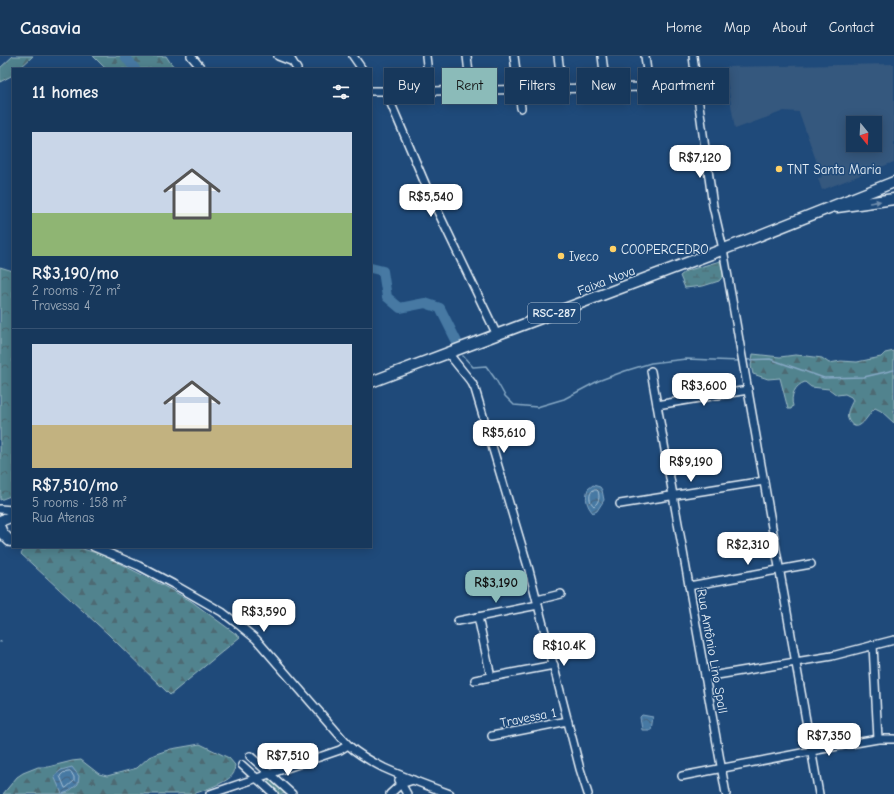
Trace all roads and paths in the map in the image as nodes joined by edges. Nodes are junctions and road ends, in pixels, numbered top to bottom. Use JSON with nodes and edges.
{"nodes":[{"id":1,"x":191,"y":56,"type":"edge"},
{"id":2,"x":278,"y":56,"type":"edge"},
{"id":3,"x":353,"y":56,"type":"edge"},
{"id":4,"x":426,"y":56,"type":"edge"},
{"id":5,"x":468,"y":56,"type":"edge"},
{"id":6,"x":514,"y":56,"type":"edge"},
{"id":7,"x":558,"y":56,"type":"edge"},
{"id":8,"x":602,"y":56,"type":"edge"},
{"id":9,"x":645,"y":56,"type":"edge"},
{"id":10,"x":693,"y":56,"type":"edge"},
{"id":11,"x":290,"y":58,"type":"edge"},
{"id":12,"x":201,"y":68,"type":"edge"},
{"id":13,"x":296,"y":68,"type":"edge"},
{"id":14,"x":361,"y":68,"type":"edge"},
{"id":15,"x":427,"y":68,"type":"edge"},
{"id":16,"x":469,"y":68,"type":"edge"},
{"id":17,"x":515,"y":68,"type":"edge"},
{"id":18,"x":559,"y":68,"type":"edge"},
{"id":19,"x":604,"y":68,"type":"edge"},
{"id":20,"x":647,"y":68,"type":"edge"},
{"id":21,"x":694,"y":68,"type":"edge"},
{"id":22,"x":374,"y":91,"type":"edge"},
{"id":23,"x":384,"y":92,"type":"edge"},
{"id":24,"x":391,"y":104,"type":"edge"},
{"id":25,"x":520,"y":104,"type":"edge"},
{"id":26,"x":699,"y":104,"type":"edge"},
{"id":27,"x":520,"y":108,"type":"dead end"},
{"id":28,"x":894,"y":182,"type":"edge"},
{"id":29,"x":894,"y":199,"type":"edge"},
{"id":30,"x":828,"y":208,"type":"junction"},
{"id":31,"x":723,"y":249,"type":"junction"},
{"id":32,"x":497,"y":335,"type":"junction"},
{"id":33,"x":448,"y":353,"type":"junction"},
{"id":34,"x":651,"y":371,"type":"dead end"},
{"id":35,"x":372,"y":382,"type":"edge"},
{"id":36,"x":748,"y":390,"type":"junction"},
{"id":37,"x":657,"y":405,"type":"junction"},
{"id":38,"x":764,"y":481,"type":"junction"},
{"id":39,"x":673,"y":495,"type":"junction"},
{"id":40,"x":620,"y":504,"type":"dead end"},
{"id":41,"x":0,"y":509,"type":"edge"},
{"id":42,"x":12,"y":510,"type":"edge"},
{"id":43,"x":12,"y":516,"type":"edge"},
{"id":44,"x":0,"y":521,"type":"edge"},
{"id":45,"x":0,"y":528,"type":"edge"},
{"id":46,"x":12,"y":540,"type":"edge"},
{"id":47,"x":0,"y":543,"type":"edge"},
{"id":48,"x":96,"y":548,"type":"edge"},
{"id":49,"x":810,"y":564,"type":"dead end"},
{"id":50,"x":780,"y":570,"type":"junction"},
{"id":51,"x":689,"y":586,"type":"junction"},
{"id":52,"x":561,"y":594,"type":"dead end"},
{"id":53,"x":538,"y":603,"type":"junction"},
{"id":54,"x":478,"y":617,"type":"junction"},
{"id":55,"x":458,"y":621,"type":"dead end"},
{"id":56,"x":894,"y":640,"type":"edge"},
{"id":57,"x":873,"y":645,"type":"junction"},
{"id":58,"x":796,"y":661,"type":"junction"},
{"id":59,"x":554,"y":665,"type":"junction"},
{"id":60,"x":491,"y":677,"type":"junction"},
{"id":61,"x":706,"y":677,"type":"junction"},
{"id":62,"x":475,"y":680,"type":"dead end"},
{"id":63,"x":568,"y":721,"type":"junction"},
{"id":64,"x":492,"y":736,"type":"dead end"},
{"id":65,"x":878,"y":739,"type":"junction"},
{"id":66,"x":894,"y":739,"type":"edge"},
{"id":67,"x":348,"y":745,"type":"junction"},
{"id":68,"x":812,"y":751,"type":"junction"},
{"id":69,"x":250,"y":756,"type":"dead end"},
{"id":70,"x":242,"y":765,"type":"dead end"},
{"id":71,"x":722,"y":769,"type":"junction"},
{"id":72,"x":396,"y":773,"type":"junction"},
{"id":73,"x":270,"y":774,"type":"junction"},
{"id":74,"x":682,"y":776,"type":"dead end"},
{"id":75,"x":257,"y":778,"type":"junction"},
{"id":76,"x":413,"y":780,"type":"junction"},
{"id":77,"x":401,"y":784,"type":"junction"},
{"id":78,"x":210,"y":794,"type":"edge"},
{"id":79,"x":274,"y":794,"type":"edge"},
{"id":80,"x":292,"y":794,"type":"edge"},
{"id":81,"x":390,"y":794,"type":"edge"},
{"id":82,"x":407,"y":794,"type":"edge"},
{"id":83,"x":450,"y":794,"type":"edge"},
{"id":84,"x":588,"y":794,"type":"edge"},
{"id":85,"x":726,"y":794,"type":"edge"},
{"id":86,"x":819,"y":794,"type":"edge"}],
"edges":[{"from":1,"to":12,"type":"street"},
{"from":2,"to":11,"type":"street"},
{"from":3,"to":14,"type":"street"},
{"from":4,"to":15,"type":"street"},
{"from":5,"to":16,"type":"street"},
{"from":6,"to":17,"type":"street"},
{"from":7,"to":18,"type":"street"},
{"from":8,"to":19,"type":"street"},
{"from":9,"to":20,"type":"street"},
{"from":10,"to":21,"type":"street"},
{"from":11,"to":13,"type":"street"},
{"from":22,"to":23,"type":"street"},
{"from":24,"to":32,"type":"street"},
{"from":25,"to":27,"type":"street"},
{"from":26,"to":31,"type":"street"},
{"from":28,"to":30,"type":"highway","name":"Faixa Nova","number":"RSC-287"},
{"from":30,"to":29,"type":"highway","name":"Faixa Nova","number":"RSC-287","one_way":true},
{"from":30,"to":31,"type":"highway","name":"Faixa Nova","number":"RSC-287"},
{"from":31,"to":32,"type":"highway","name":"Faixa Nova","number":"RSC-287"},
{"from":31,"to":36,"type":"street"},
{"from":32,"to":33,"type":"highway","name":"Faixa Nova","number":"RSC-287"},
{"from":33,"to":35,"type":"highway","name":"Faixa Nova","number":"RSC-287"},
{"from":33,"to":53,"type":"street"},
{"from":34,"to":37,"type":"street","name":"Rua Antônio Lino Spall"},
{"from":36,"to":37,"type":"street"},
{"from":36,"to":38,"type":"street"},
{"from":37,"to":39,"type":"street","name":"Rua Antônio Lino Spall"},
{"from":38,"to":39,"type":"street"},
{"from":38,"to":50,"type":"street"},
{"from":39,"to":40,"type":"street"},
{"from":39,"to":51,"type":"street","name":"Rua Antônio Lino Spall"},
{"from":41,"to":42,"type":"street"},
{"from":43,"to":44,"type":"highway"},
{"from":45,"to":46,"type":"highway"},
{"from":46,"to":47,"type":"highway"},
{"from":48,"to":67,"type":"street"},
{"from":49,"to":50,"type":"street"},
{"from":50,"to":51,"type":"street"},
{"from":50,"to":58,"type":"street"},
{"from":51,"to":61,"type":"street","name":"Rua Antônio Lino Spall"},
{"from":52,"to":53,"type":"street"},
{"from":53,"to":54,"type":"street"},
{"from":53,"to":59,"type":"street"},
{"from":54,"to":55,"type":"street"},
{"from":54,"to":60,"type":"street"},
{"from":56,"to":57,"type":"street"},
{"from":57,"to":58,"type":"street"},
{"from":57,"to":65,"type":"street"},
{"from":58,"to":61,"type":"street"},
{"from":58,"to":68,"type":"street"},
{"from":59,"to":60,"type":"street"},
{"from":59,"to":63,"type":"street"},
{"from":60,"to":62,"type":"street"},
{"from":61,"to":71,"type":"street","name":"Rua Antônio Lino Spall"},
{"from":63,"to":64,"type":"street","name":"Travessa 1"},
{"from":63,"to":84,"type":"street"},
{"from":65,"to":66,"type":"street"},
{"from":65,"to":68,"type":"street"},
{"from":67,"to":72,"type":"street"},
{"from":67,"to":73,"type":"street"},
{"from":68,"to":71,"type":"street"},
{"from":68,"to":86,"type":"street"},
{"from":69,"to":73,"type":"street"},
{"from":70,"to":75,"type":"street"},
{"from":71,"to":74,"type":"street"},
{"from":71,"to":85,"type":"street","name":"Rua Antônio Lino Spall"},
{"from":72,"to":76,"type":"street"},
{"from":72,"to":77,"type":"street"},
{"from":73,"to":75,"type":"street"},
{"from":73,"to":80,"type":"street"},
{"from":75,"to":78,"type":"street"},
{"from":75,"to":79,"type":"street"},
{"from":76,"to":77,"type":"street"},
{"from":76,"to":83,"type":"street"},
{"from":77,"to":81,"type":"street"},
{"from":77,"to":82,"type":"street"}]}
